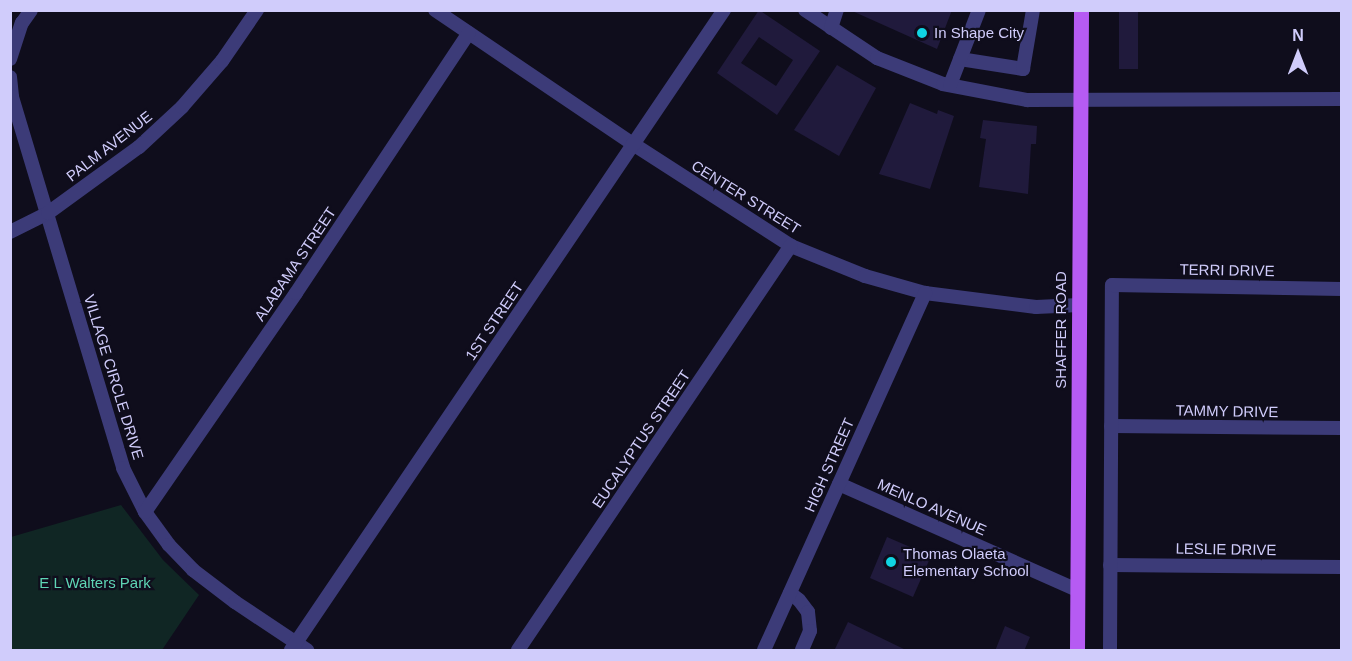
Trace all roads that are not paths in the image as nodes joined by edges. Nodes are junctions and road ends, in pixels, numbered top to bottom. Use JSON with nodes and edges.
{"nodes":[{"id":1,"x":31,"y":10,"type":"edge"},
{"id":2,"x":257,"y":10,"type":"edge"},
{"id":3,"x":435,"y":10,"type":"edge"},
{"id":4,"x":724,"y":10,"type":"edge"},
{"id":5,"x":804,"y":10,"type":"edge"},
{"id":6,"x":837,"y":10,"type":"edge"},
{"id":7,"x":979,"y":10,"type":"edge"},
{"id":8,"x":1033,"y":10,"type":"edge"},
{"id":9,"x":1081,"y":10,"type":"edge"},
{"id":10,"x":831,"y":28,"type":"junction"},
{"id":11,"x":469,"y":33,"type":"junction"},
{"id":12,"x":10,"y":58,"type":"edge"},
{"id":13,"x":960,"y":59,"type":"junction"},
{"id":14,"x":10,"y":77,"type":"edge"},
{"id":15,"x":950,"y":85,"type":"junction"},
{"id":16,"x":1341,"y":99,"type":"edge"},
{"id":17,"x":1081,"y":100,"type":"junction"},
{"id":18,"x":633,"y":144,"type":"junction"},
{"id":19,"x":48,"y":213,"type":"junction"},
{"id":20,"x":10,"y":232,"type":"edge"},
{"id":21,"x":790,"y":246,"type":"junction"},
{"id":22,"x":1341,"y":288,"type":"edge"},
{"id":23,"x":925,"y":293,"type":"junction"},
{"id":24,"x":1079,"y":304,"type":"junction"},
{"id":25,"x":1111,"y":426,"type":"junction"},
{"id":26,"x":1341,"y":428,"type":"edge"},
{"id":27,"x":839,"y":484,"type":"junction"},
{"id":28,"x":145,"y":512,"type":"junction"},
{"id":29,"x":1110,"y":565,"type":"junction"},
{"id":30,"x":1341,"y":567,"type":"edge"},
{"id":31,"x":1077,"y":590,"type":"junction"},
{"id":32,"x":790,"y":593,"type":"junction"},
{"id":33,"x":298,"y":648,"type":"edge"},
{"id":34,"x":518,"y":651,"type":"edge"},
{"id":35,"x":764,"y":651,"type":"edge"},
{"id":36,"x":802,"y":651,"type":"edge"},
{"id":37,"x":1077,"y":651,"type":"edge"},
{"id":38,"x":1110,"y":651,"type":"edge"}],
"edges":[{"from":1,"to":12,"type":"street"},
{"from":2,"to":19,"type":"street","name":"PALM AVENUE"},
{"from":3,"to":11,"type":"street","name":"CENTER STREET"},
{"from":4,"to":18,"type":"street","name":"1ST STREET"},
{"from":5,"to":10,"type":"street"},
{"from":6,"to":10,"type":"street"},
{"from":7,"to":13,"type":"street"},
{"from":8,"to":13,"type":"street"},
{"from":9,"to":17,"type":"main road","name":"SHAFFER ROAD"},
{"from":10,"to":15,"type":"street"},
{"from":11,"to":18,"type":"street","name":"CENTER STREET"},
{"from":11,"to":28,"type":"street","name":"ALABAMA STREET"},
{"from":13,"to":15,"type":"street"},
{"from":14,"to":19,"type":"street","name":"VILLAGE CIRCLE DRIVE"},
{"from":15,"to":17,"type":"street"},
{"from":16,"to":17,"type":"street"},
{"from":17,"to":24,"type":"main road","name":"SHAFFER ROAD"},
{"from":18,"to":21,"type":"street","name":"CENTER STREET"},
{"from":18,"to":33,"type":"street","name":"1ST STREET"},
{"from":19,"to":20,"type":"street","name":"PALM AVENUE"},
{"from":19,"to":28,"type":"street","name":"VILLAGE CIRCLE DRIVE"},
{"from":21,"to":23,"type":"street","name":"CENTER STREET"},
{"from":21,"to":34,"type":"street","name":"EUCALYPTUS STREET"},
{"from":22,"to":25,"type":"street","name":"TERRI DRIVE"},
{"from":23,"to":24,"type":"street","name":"CENTER STREET"},
{"from":23,"to":27,"type":"street","name":"HIGH STREET"},
{"from":24,"to":31,"type":"main road","name":"SHAFFER ROAD"},
{"from":25,"to":26,"type":"street","name":"TAMMY DRIVE"},
{"from":25,"to":29,"type":"street"},
{"from":27,"to":31,"type":"street","name":"MENLO AVENUE"},
{"from":27,"to":32,"type":"street","name":"HIGH STREET"},
{"from":28,"to":33,"type":"street","name":"VILLAGE CIRCLE DRIVE"},
{"from":29,"to":30,"type":"street","name":"LESLIE DRIVE"},
{"from":29,"to":38,"type":"street"},
{"from":31,"to":37,"type":"main road","name":"SHAFFER ROAD"},
{"from":32,"to":35,"type":"street","name":"HIGH STREET"},
{"from":32,"to":36,"type":"street"}]}
